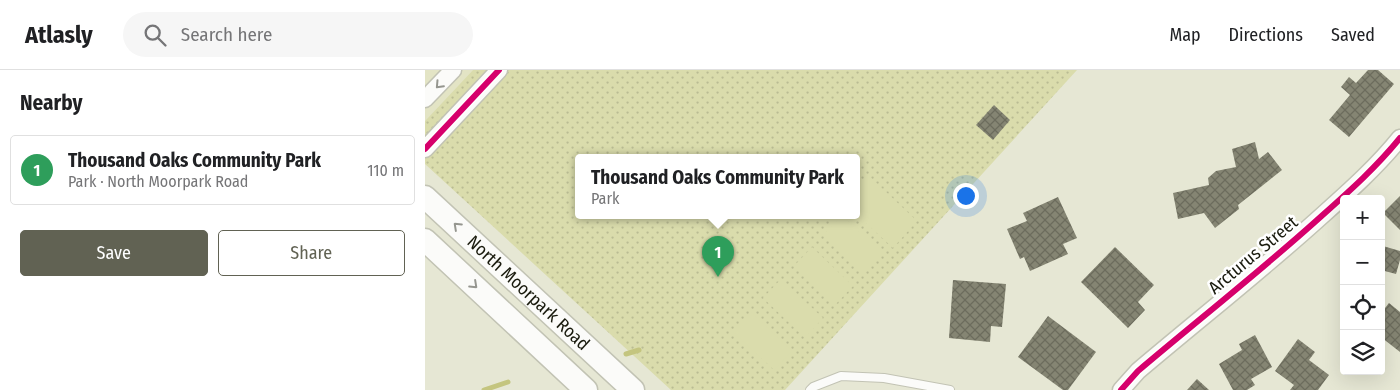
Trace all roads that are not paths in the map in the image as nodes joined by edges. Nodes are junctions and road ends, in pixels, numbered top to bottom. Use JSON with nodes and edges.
{"nodes":[{"id":1,"x":453,"y":70,"type":"edge"},
{"id":2,"x":499,"y":70,"type":"edge"},
{"id":3,"x":425,"y":99,"type":"edge"},
{"id":4,"x":1400,"y":138,"type":"edge"},
{"id":5,"x":425,"y":148,"type":"edge"},
{"id":6,"x":425,"y":196,"type":"edge"},
{"id":7,"x":425,"y":240,"type":"edge"},
{"id":8,"x":586,"y":390,"type":"edge"},
{"id":9,"x":633,"y":390,"type":"edge"},
{"id":10,"x":810,"y":390,"type":"edge"},
{"id":11,"x":951,"y":390,"type":"edge"},
{"id":12,"x":1121,"y":390,"type":"edge"}],
"edges":[{"from":1,"to":3,"type":"street","one_way":true},
{"from":2,"to":5,"type":"street"},
{"from":4,"to":12,"type":"street","name":"Arcturus Street"},
{"from":9,"to":6,"type":"main road","name":"North Moorpark Road","one_way":true},
{"from":7,"to":8,"type":"main road","name":"North Moorpark Road","one_way":true},
{"from":10,"to":11,"type":"lane"}]}
